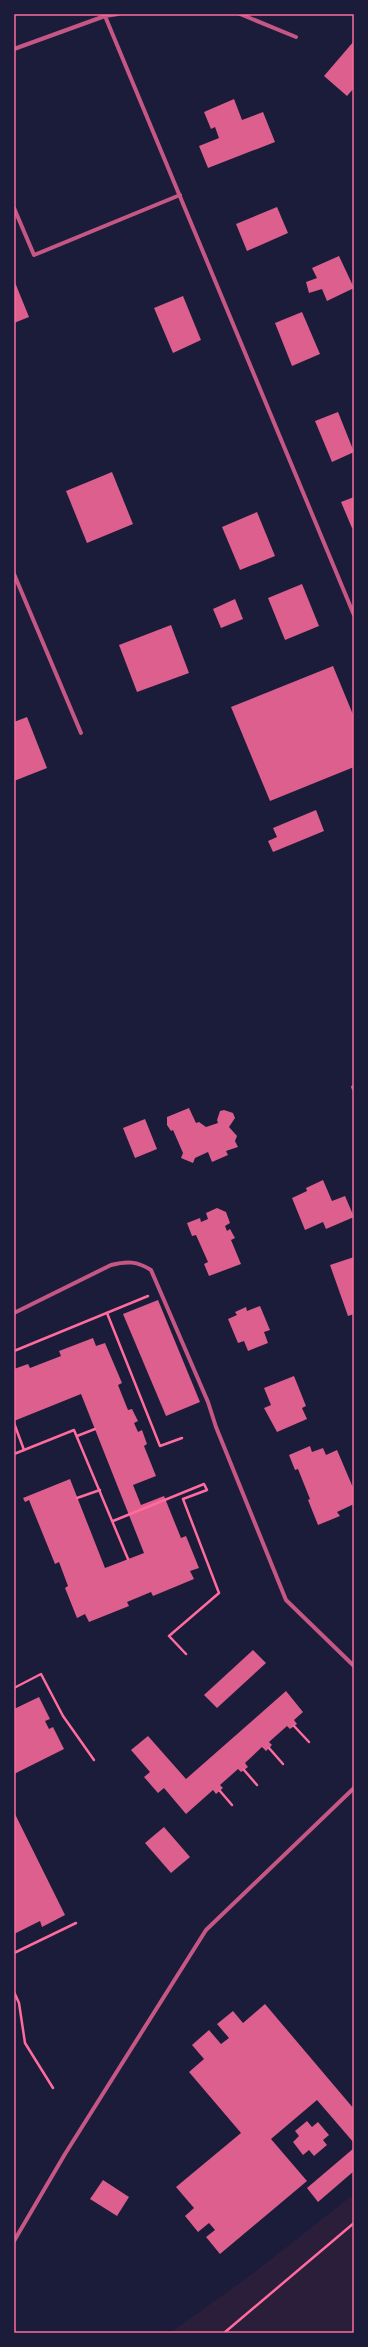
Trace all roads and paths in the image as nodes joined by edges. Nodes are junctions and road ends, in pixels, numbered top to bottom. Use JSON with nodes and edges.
{"nodes":[{"id":1,"x":118,"y":14,"type":"edge"},
{"id":2,"x":240,"y":14,"type":"edge"},
{"id":3,"x":105,"y":16,"type":"junction"},
{"id":4,"x":296,"y":37,"type":"dead end"},
{"id":5,"x":14,"y":49,"type":"edge"},
{"id":6,"x":180,"y":195,"type":"junction"},
{"id":7,"x":14,"y":208,"type":"edge"},
{"id":8,"x":14,"y":574,"type":"edge"},
{"id":9,"x":354,"y":615,"type":"edge"},
{"id":10,"x":81,"y":733,"type":"dead end"},
{"id":11,"x":161,"y":1290,"type":"junction"},
{"id":12,"x":14,"y":1313,"type":"edge"},
{"id":13,"x":107,"y":1313,"type":"junction"},
{"id":14,"x":14,"y":1352,"type":"edge"},
{"id":15,"x":14,"y":1423,"type":"edge"},
{"id":16,"x":95,"y":1429,"type":"dead end"},
{"id":17,"x":77,"y":1436,"type":"junction"},
{"id":18,"x":182,"y":1438,"type":"dead end"},
{"id":19,"x":24,"y":1450,"type":"junction"},
{"id":20,"x":14,"y":1454,"type":"edge"},
{"id":21,"x":100,"y":1490,"type":"junction"},
{"id":22,"x":77,"y":1498,"type":"dead end"},
{"id":23,"x":113,"y":1521,"type":"junction"},
{"id":24,"x":128,"y":1559,"type":"dead end"},
{"id":25,"x":186,"y":1654,"type":"dead end"},
{"id":26,"x":354,"y":1666,"type":"edge"},
{"id":27,"x":14,"y":1688,"type":"edge"},
{"id":28,"x":294,"y":1726,"type":"dead end"},
{"id":29,"x":309,"y":1742,"type":"dead end"},
{"id":30,"x":269,"y":1748,"type":"dead end"},
{"id":31,"x":94,"y":1760,"type":"dead end"},
{"id":32,"x":283,"y":1764,"type":"dead end"},
{"id":33,"x":244,"y":1770,"type":"dead end"},
{"id":34,"x":257,"y":1784,"type":"dead end"},
{"id":35,"x":354,"y":1788,"type":"edge"},
{"id":36,"x":220,"y":1791,"type":"dead end"},
{"id":37,"x":232,"y":1805,"type":"dead end"},
{"id":38,"x":76,"y":1923,"type":"dead end"},
{"id":39,"x":14,"y":1952,"type":"edge"},
{"id":40,"x":14,"y":1992,"type":"edge"},
{"id":41,"x":53,"y":2088,"type":"dead end"},
{"id":42,"x":354,"y":2223,"type":"edge"},
{"id":43,"x":14,"y":2241,"type":"edge"},
{"id":44,"x":224,"y":2333,"type":"edge"}],
"edges":[{"from":1,"to":3,"type":"street"},
{"from":2,"to":4,"type":"street"},
{"from":3,"to":5,"type":"street"},
{"from":3,"to":6,"type":"street"},
{"from":6,"to":7,"type":"street"},
{"from":6,"to":9,"type":"street"},
{"from":8,"to":10,"type":"street"},
{"from":11,"to":12,"type":"street"},
{"from":11,"to":13,"type":"path"},
{"from":11,"to":26,"type":"street"},
{"from":13,"to":14,"type":"path"},
{"from":13,"to":18,"type":"path"},
{"from":15,"to":19,"type":"path"},
{"from":16,"to":17,"type":"path"},
{"from":17,"to":19,"type":"path"},
{"from":17,"to":21,"type":"path"},
{"from":19,"to":20,"type":"path"},
{"from":21,"to":22,"type":"path"},
{"from":21,"to":23,"type":"path"},
{"from":23,"to":24,"type":"path"},
{"from":23,"to":25,"type":"path"},
{"from":27,"to":31,"type":"path"},
{"from":28,"to":29,"type":"path"},
{"from":30,"to":32,"type":"path"},
{"from":33,"to":34,"type":"path"},
{"from":35,"to":43,"type":"street"},
{"from":36,"to":37,"type":"path"},
{"from":38,"to":39,"type":"path"},
{"from":40,"to":41,"type":"path"},
{"from":42,"to":44,"type":"path"}]}
